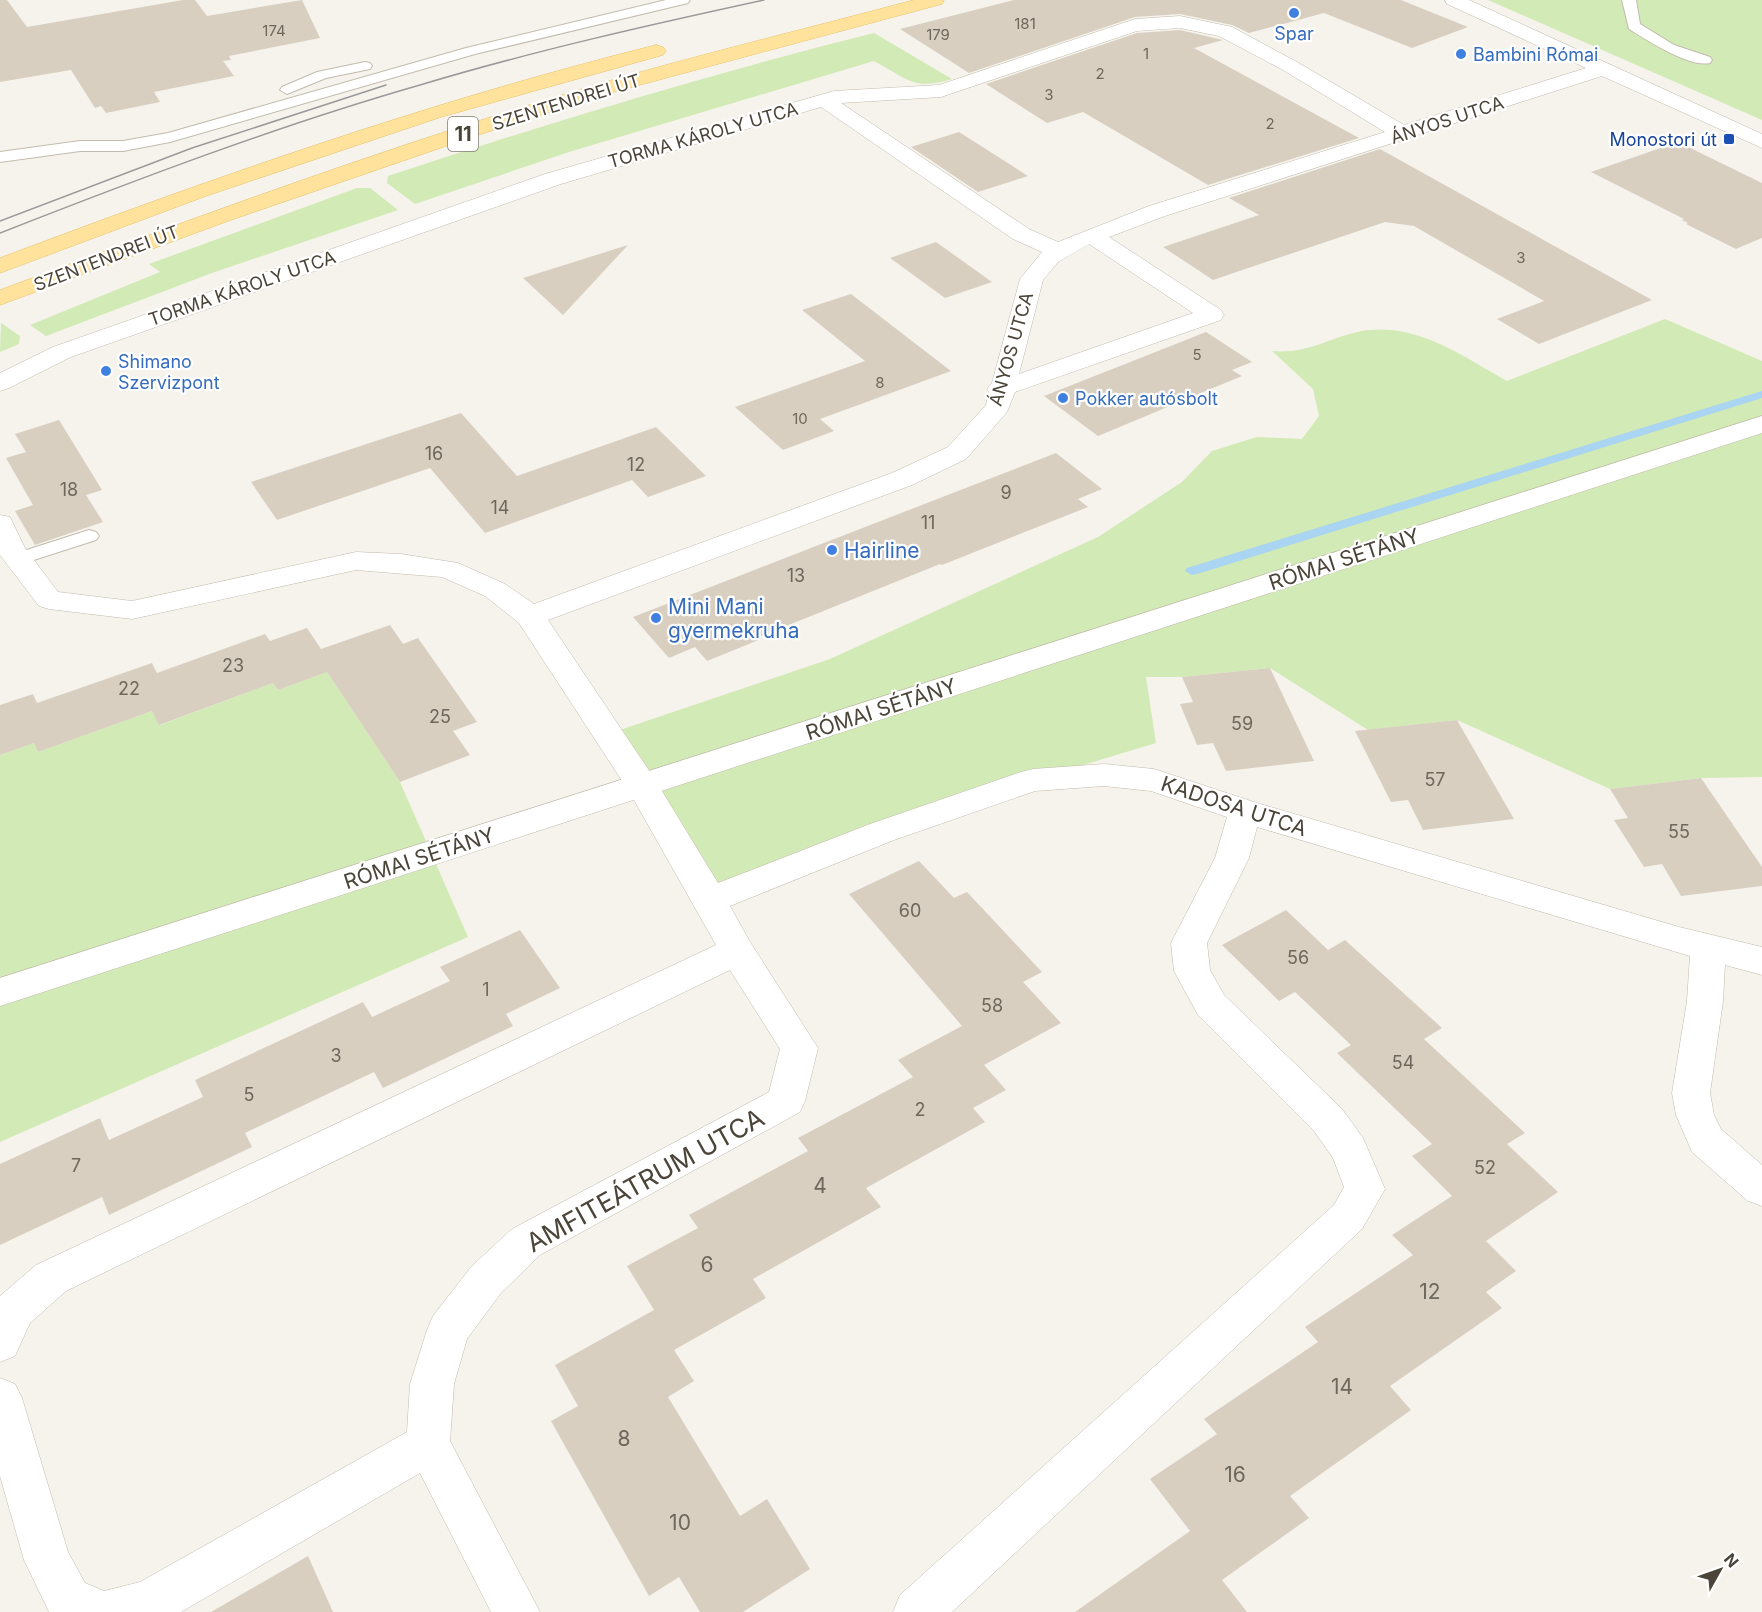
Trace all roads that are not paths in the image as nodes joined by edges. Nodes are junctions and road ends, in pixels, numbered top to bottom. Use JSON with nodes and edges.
{"nodes":[{"id":1,"x":683,"y":0,"type":"edge"},
{"id":2,"x":935,"y":0,"type":"edge"},
{"id":3,"x":1454,"y":0,"type":"edge"},
{"id":4,"x":1629,"y":0,"type":"edge"},
{"id":5,"x":678,"y":46,"type":"dead end"},
{"id":6,"x":1705,"y":60,"type":"dead end"},
{"id":7,"x":1603,"y":69,"type":"junction"},
{"id":8,"x":824,"y":100,"type":"junction"},
{"id":9,"x":1404,"y":134,"type":"junction"},
{"id":10,"x":1762,"y":142,"type":"edge"},
{"id":11,"x":0,"y":157,"type":"edge"},
{"id":12,"x":1091,"y":235,"type":"junction"},
{"id":13,"x":1060,"y":251,"type":"junction"},
{"id":14,"x":0,"y":266,"type":"edge"},
{"id":15,"x":0,"y":298,"type":"edge"},
{"id":16,"x":0,"y":383,"type":"edge"},
{"id":17,"x":1000,"y":389,"type":"junction"},
{"id":18,"x":1762,"y":424,"type":"edge"},
{"id":19,"x":0,"y":523,"type":"edge"},
{"id":20,"x":89,"y":536,"type":"dead end"},
{"id":21,"x":9,"y":554,"type":"edge"},
{"id":22,"x":530,"y":616,"type":"junction"},
{"id":23,"x":642,"y":786,"type":"junction"},
{"id":24,"x":1245,"y":811,"type":"junction"},
{"id":25,"x":711,"y":900,"type":"junction"},
{"id":26,"x":1708,"y":947,"type":"junction"},
{"id":27,"x":737,"y":951,"type":"junction"},
{"id":28,"x":1762,"y":961,"type":"edge"},
{"id":29,"x":0,"y":992,"type":"edge"},
{"id":30,"x":1762,"y":1189,"type":"edge"},
{"id":31,"x":0,"y":1342,"type":"edge"},
{"id":32,"x":0,"y":1398,"type":"edge"},
{"id":33,"x":428,"y":1444,"type":"junction"},
{"id":34,"x":98,"y":1612,"type":"edge"},
{"id":35,"x":111,"y":1612,"type":"edge"},
{"id":36,"x":516,"y":1612,"type":"edge"},
{"id":37,"x":917,"y":1612,"type":"edge"}],
"edges":[{"from":1,"to":11,"type":"lane"},
{"from":2,"to":15,"type":"main road","name":"SZENTENDREI ÚT","number":"11"},
{"from":3,"to":7,"type":"street"},
{"from":4,"to":6,"type":"lane"},
{"from":5,"to":14,"type":"main road","name":"SZENTENDREI ÚT","number":"11"},
{"from":7,"to":9,"type":"street","name":"ÁNYOS UTCA"},
{"from":7,"to":10,"type":"street"},
{"from":8,"to":9,"type":"street","name":"TORMA KÁROLY UTCA"},
{"from":8,"to":13,"type":"street"},
{"from":8,"to":16,"type":"street","name":"TORMA KÁROLY UTCA"},
{"from":9,"to":12,"type":"street","name":"ÁNYOS UTCA"},
{"from":12,"to":13,"type":"street","name":"ÁNYOS UTCA"},
{"from":12,"to":17,"type":"street"},
{"from":13,"to":17,"type":"street","name":"ÁNYOS UTCA"},
{"from":17,"to":22,"type":"street","name":"ÁNYOS UTCA"},
{"from":18,"to":23,"type":"street","name":"RÓMAI SÉTÁNY"},
{"from":19,"to":21,"type":"street"},
{"from":20,"to":21,"type":"lane"},
{"from":21,"to":22,"type":"street"},
{"from":22,"to":23,"type":"street"},
{"from":23,"to":25,"type":"street","name":"AMFITEÁTRUM UTCA"},
{"from":23,"to":29,"type":"street","name":"RÓMAI SÉTÁNY"},
{"from":24,"to":25,"type":"street","name":"KADOSA UTCA"},
{"from":24,"to":26,"type":"street","name":"KADOSA UTCA"},
{"from":24,"to":37,"type":"street"},
{"from":25,"to":27,"type":"street","name":"AMFITEÁTRUM UTCA"},
{"from":26,"to":28,"type":"street","name":"KADOSA UTCA"},
{"from":26,"to":30,"type":"street"},
{"from":27,"to":31,"type":"street"},
{"from":27,"to":33,"type":"street","name":"AMFITEÁTRUM UTCA"},
{"from":32,"to":34,"type":"street"},
{"from":33,"to":35,"type":"street"},
{"from":33,"to":36,"type":"street"}]}
